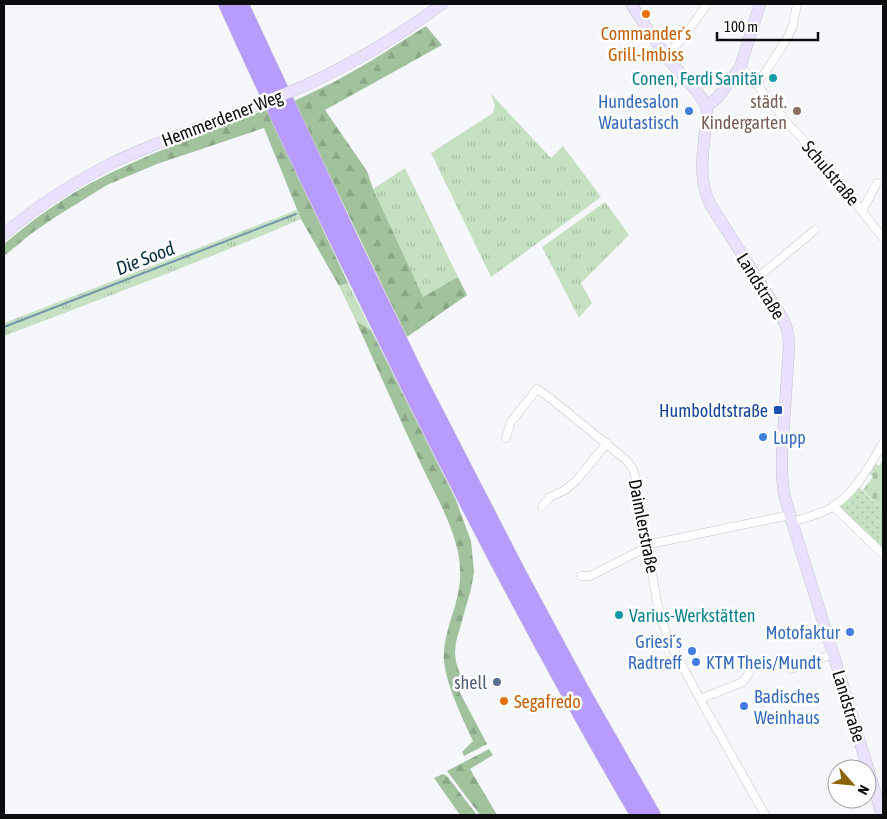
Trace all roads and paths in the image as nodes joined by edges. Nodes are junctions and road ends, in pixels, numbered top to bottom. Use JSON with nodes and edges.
{"nodes":[{"id":1,"x":226,"y":4,"type":"edge"},
{"id":2,"x":241,"y":4,"type":"edge"},
{"id":3,"x":442,"y":4,"type":"edge"},
{"id":4,"x":631,"y":4,"type":"edge"},
{"id":5,"x":707,"y":4,"type":"edge"},
{"id":6,"x":760,"y":4,"type":"edge"},
{"id":7,"x":797,"y":4,"type":"edge"},
{"id":8,"x":666,"y":56,"type":"junction"},
{"id":9,"x":740,"y":68,"type":"junction"},
{"id":10,"x":757,"y":85,"type":"junction"},
{"id":11,"x":706,"y":107,"type":"junction"},
{"id":12,"x":877,"y":183,"type":"dead end"},
{"id":13,"x":862,"y":210,"type":"junction"},
{"id":14,"x":816,"y":230,"type":"dead end"},
{"id":15,"x":4,"y":234,"type":"edge"},
{"id":16,"x":883,"y":238,"type":"edge"},
{"id":17,"x":757,"y":278,"type":"junction"},
{"id":18,"x":506,"y":438,"type":"dead end"},
{"id":19,"x":607,"y":443,"type":"junction"},
{"id":20,"x":883,"y":443,"type":"edge"},
{"id":21,"x":542,"y":506,"type":"dead end"},
{"id":22,"x":833,"y":506,"type":"junction"},
{"id":23,"x":791,"y":518,"type":"junction"},
{"id":24,"x":648,"y":546,"type":"junction"},
{"id":25,"x":883,"y":554,"type":"edge"},
{"id":26,"x":581,"y":576,"type":"dead end"},
{"id":27,"x":833,"y":654,"type":"junction"},
{"id":28,"x":791,"y":669,"type":"dead end"},
{"id":29,"x":748,"y":673,"type":"dead end"},
{"id":30,"x":700,"y":699,"type":"junction"},
{"id":31,"x":638,"y":815,"type":"edge"},
{"id":32,"x":653,"y":815,"type":"edge"},
{"id":33,"x":765,"y":815,"type":"edge"},
{"id":34,"x":882,"y":815,"type":"edge"}],
"edges":[{"from":1,"to":31,"type":"highway"},
{"from":2,"to":32,"type":"highway"},
{"from":3,"to":15,"type":"main road","name":"Hemmerdener Weg","bridge":true},
{"from":4,"to":8,"type":"main road"},
{"from":5,"to":8,"type":"street"},
{"from":6,"to":9,"type":"main road"},
{"from":7,"to":10,"type":"street"},
{"from":8,"to":11,"type":"main road"},
{"from":9,"to":10,"type":"street","name":"Schulstraße"},
{"from":9,"to":11,"type":"main road"},
{"from":10,"to":13,"type":"street","name":"Schulstraße"},
{"from":11,"to":17,"type":"main road","name":"Landstraße"},
{"from":12,"to":13,"type":"street","name":"Schulstraße"},
{"from":13,"to":16,"type":"street","name":"Schulstraße"},
{"from":14,"to":17,"type":"street"},
{"from":17,"to":23,"type":"main road","name":"Landstraße"},
{"from":18,"to":19,"type":"street","name":"Daimlerstraße"},
{"from":19,"to":21,"type":"street"},
{"from":19,"to":24,"type":"street","name":"Daimlerstraße"},
{"from":20,"to":22,"type":"street"},
{"from":22,"to":23,"type":"street"},
{"from":22,"to":25,"type":"street"},
{"from":23,"to":24,"type":"street"},
{"from":23,"to":27,"type":"main road","name":"Landstraße"},
{"from":24,"to":26,"type":"street"},
{"from":24,"to":30,"type":"street","name":"Daimlerstraße"},
{"from":27,"to":28,"type":"street","name":"Landstraße"},
{"from":27,"to":34,"type":"main road","name":"Landstraße"},
{"from":29,"to":30,"type":"street"},
{"from":30,"to":33,"type":"street","name":"Daimlerstraße"}]}
